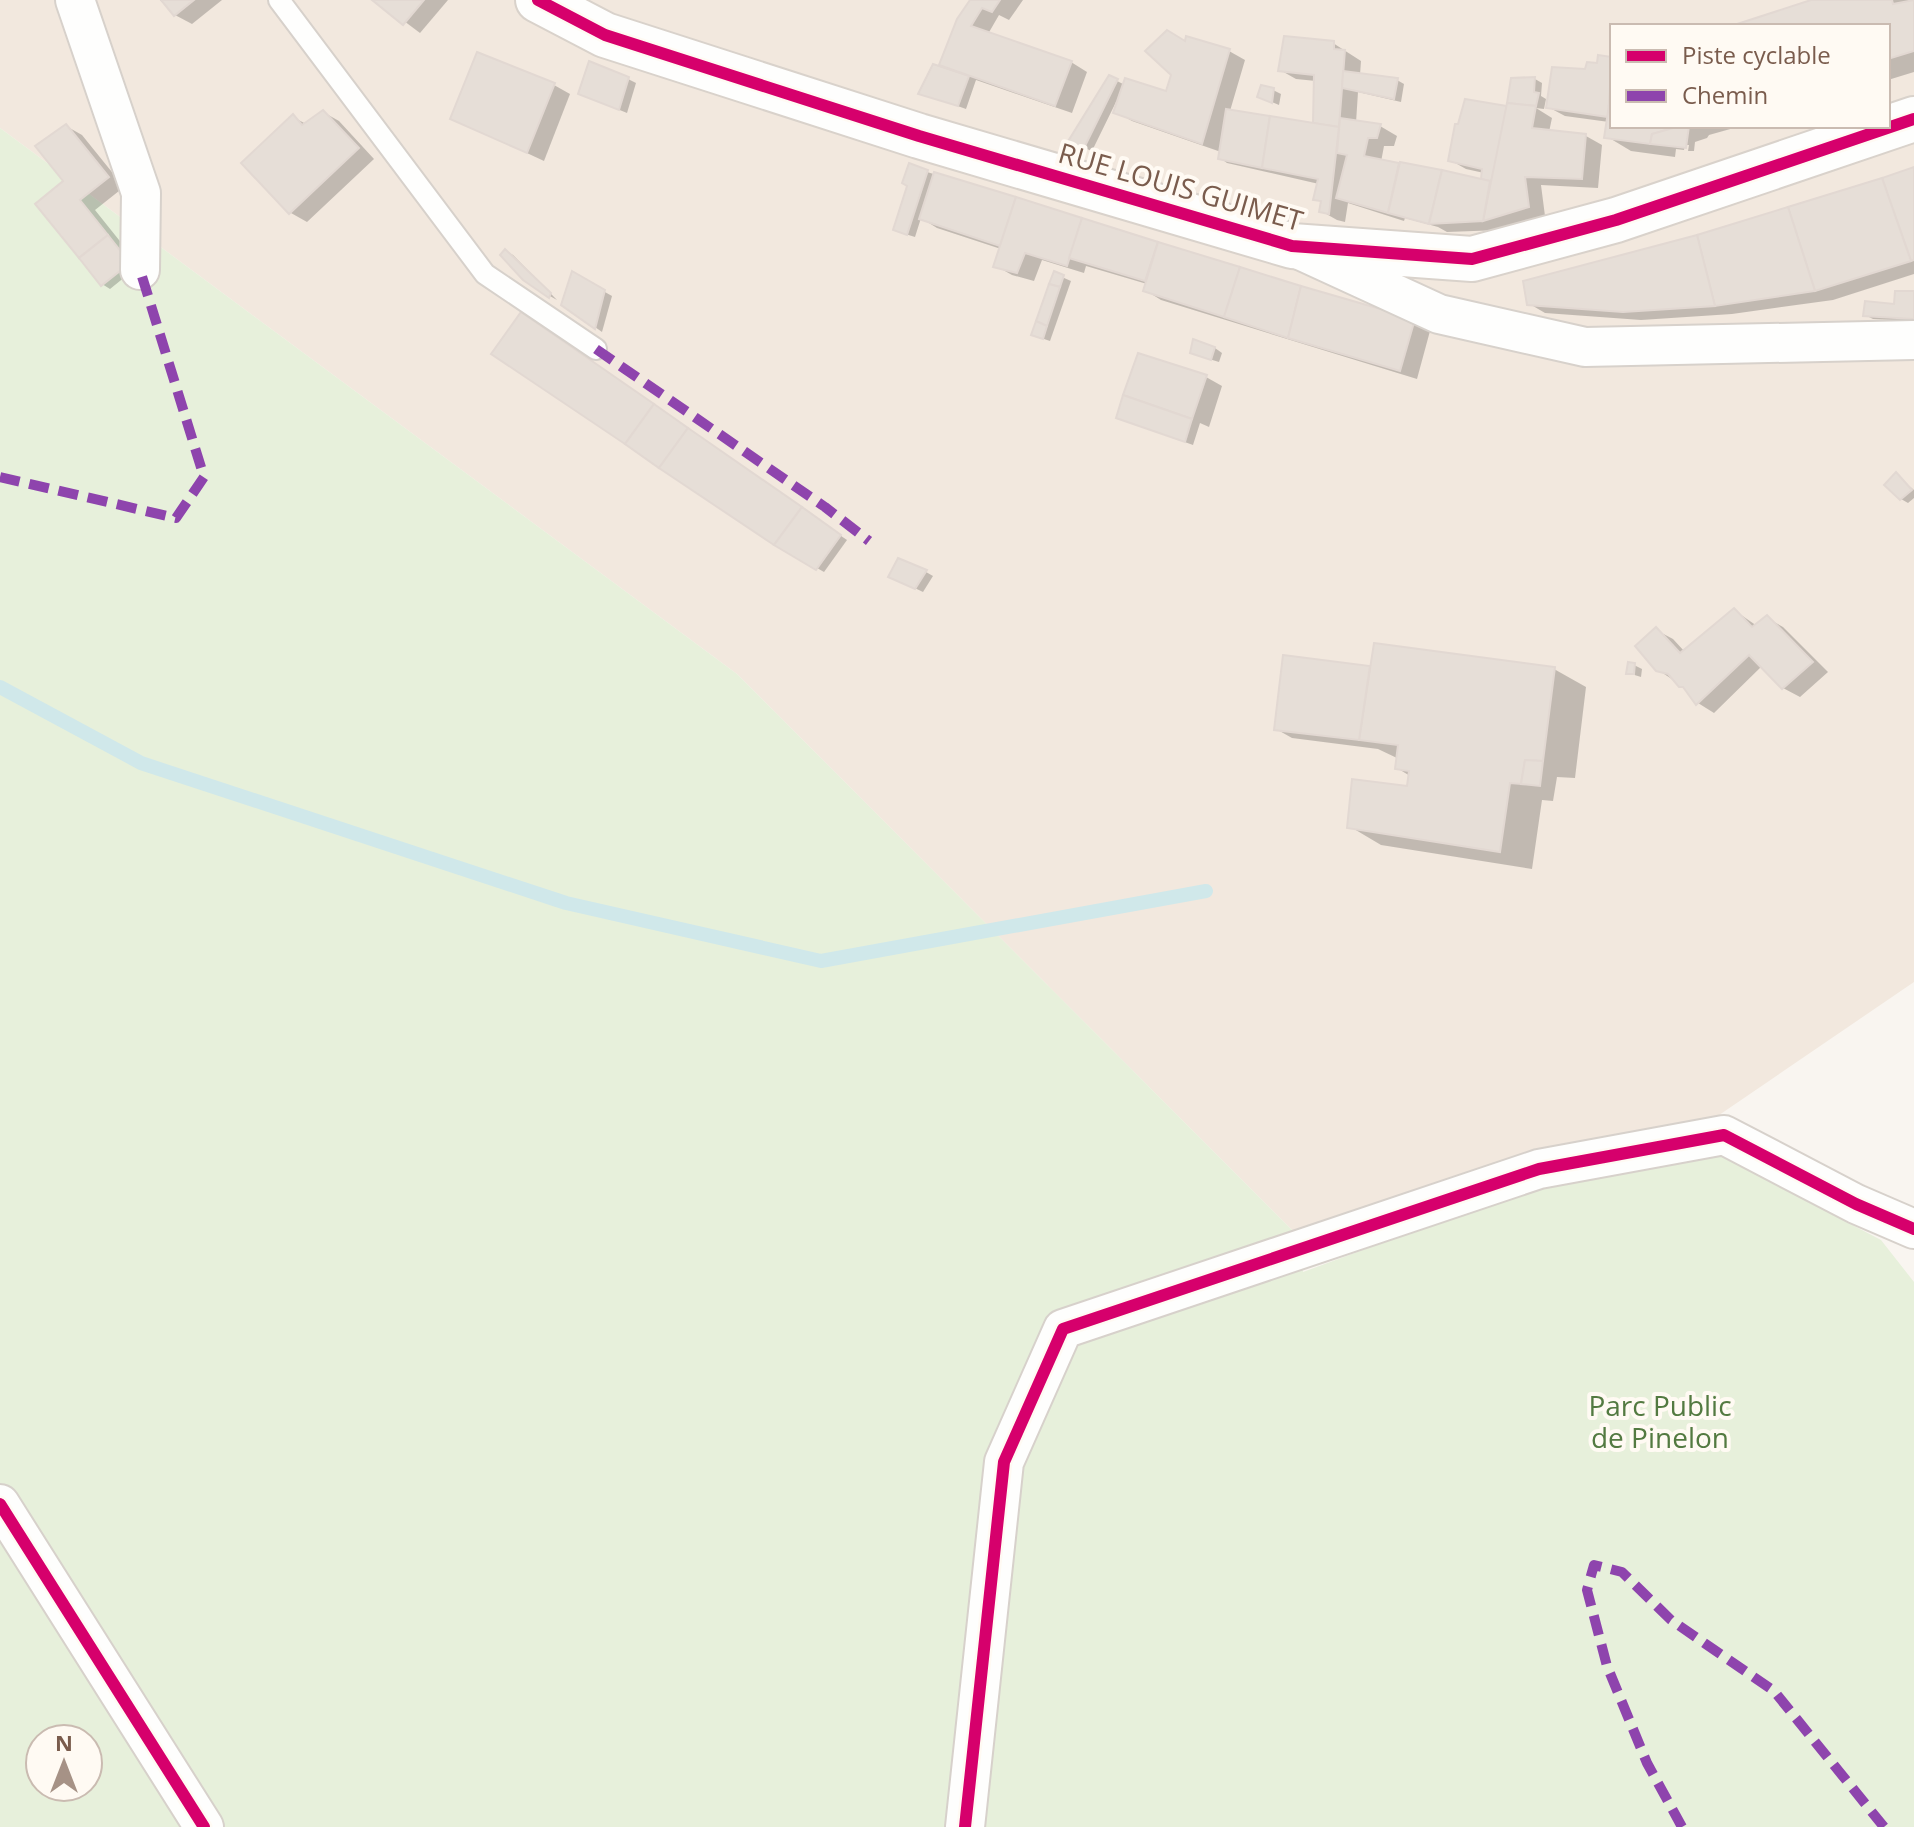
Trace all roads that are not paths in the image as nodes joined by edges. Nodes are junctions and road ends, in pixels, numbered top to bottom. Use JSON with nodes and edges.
{"nodes":[{"id":1,"x":75,"y":0,"type":"edge"},
{"id":2,"x":279,"y":0,"type":"edge"},
{"id":3,"x":538,"y":0,"type":"edge"},
{"id":4,"x":1914,"y":119,"type":"edge"},
{"id":5,"x":1890,"y":127,"type":"edge"},
{"id":6,"x":1887,"y":128,"type":"edge"},
{"id":7,"x":1292,"y":246,"type":"junction"},
{"id":8,"x":140,"y":270,"type":"dead end"},
{"id":9,"x":1914,"y":340,"type":"edge"},
{"id":10,"x":596,"y":349,"type":"dead end"},
{"id":11,"x":1914,"y":1229,"type":"edge"},
{"id":12,"x":0,"y":1504,"type":"edge"},
{"id":13,"x":204,"y":1827,"type":"edge"},
{"id":14,"x":965,"y":1827,"type":"edge"}],
"edges":[{"from":1,"to":8,"type":"street"},
{"from":2,"to":10,"type":"lane"},
{"from":3,"to":7,"type":"street","name":"RUE LOUIS GUIMET"},
{"from":4,"to":5,"type":"street","name":"RUE LOUIS GUIMET"},
{"from":6,"to":7,"type":"street","name":"RUE LOUIS GUIMET"},
{"from":7,"to":9,"type":"street"},
{"from":11,"to":14,"type":"street"},
{"from":12,"to":13,"type":"street"}]}
